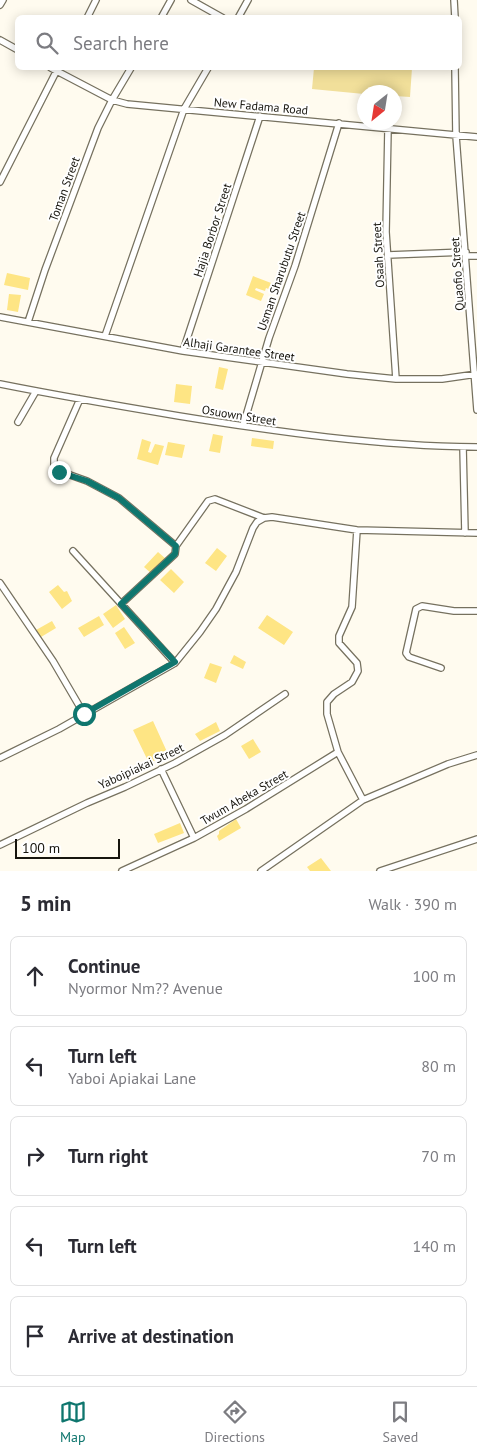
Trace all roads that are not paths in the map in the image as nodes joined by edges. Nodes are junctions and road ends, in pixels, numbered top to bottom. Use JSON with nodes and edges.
{"nodes":[{"id":1,"x":3,"y":0,"type":"edge"},
{"id":2,"x":96,"y":0,"type":"edge"},
{"id":3,"x":171,"y":0,"type":"edge"},
{"id":4,"x":191,"y":0,"type":"edge"},
{"id":5,"x":248,"y":0,"type":"edge"},
{"id":6,"x":454,"y":0,"type":"edge"},
{"id":7,"x":0,"y":5,"type":"edge"},
{"id":8,"x":88,"y":15,"type":"edge"},
{"id":9,"x":163,"y":15,"type":"edge"},
{"id":10,"x":218,"y":15,"type":"edge"},
{"id":11,"x":240,"y":15,"type":"edge"},
{"id":12,"x":455,"y":15,"type":"edge"},
{"id":13,"x":0,"y":40,"type":"edge"},
{"id":14,"x":15,"y":48,"type":"edge"},
{"id":15,"x":55,"y":70,"type":"edge"},
{"id":16,"x":57,"y":70,"type":"edge"},
{"id":17,"x":130,"y":70,"type":"edge"},
{"id":18,"x":207,"y":70,"type":"edge"},
{"id":19,"x":455,"y":70,"type":"edge"},
{"id":20,"x":112,"y":100,"type":"junction"},
{"id":21,"x":184,"y":109,"type":"junction"},
{"id":22,"x":260,"y":116,"type":"junction"},
{"id":23,"x":339,"y":123,"type":"junction"},
{"id":24,"x":357,"y":125,"type":"edge"},
{"id":25,"x":388,"y":130,"type":"edge"},
{"id":26,"x":398,"y":130,"type":"edge"},
{"id":27,"x":456,"y":136,"type":"junction"},
{"id":28,"x":477,"y":137,"type":"edge"},
{"id":29,"x":0,"y":182,"type":"edge"},
{"id":30,"x":466,"y":254,"type":"junction"},
{"id":31,"x":388,"y":255,"type":"junction"},
{"id":32,"x":477,"y":256,"type":"edge"},
{"id":33,"x":0,"y":317,"type":"edge"},
{"id":34,"x":28,"y":322,"type":"junction"},
{"id":35,"x":105,"y":336,"type":"junction"},
{"id":36,"x":183,"y":351,"type":"junction"},
{"id":37,"x":261,"y":363,"type":"junction"},
{"id":38,"x":475,"y":374,"type":"edge"},
{"id":39,"x":396,"y":379,"type":"junction"},
{"id":40,"x":0,"y":384,"type":"edge"},
{"id":41,"x":36,"y":391,"type":"junction"},
{"id":42,"x":80,"y":399,"type":"junction"},
{"id":43,"x":477,"y":410,"type":"edge"},
{"id":44,"x":18,"y":422,"type":"dead end"},
{"id":45,"x":243,"y":426,"type":"junction"},
{"id":46,"x":463,"y":447,"type":"junction"},
{"id":47,"x":477,"y":447,"type":"edge"},
{"id":48,"x":264,"y":518,"type":"junction"},
{"id":49,"x":357,"y":530,"type":"junction"},
{"id":50,"x":465,"y":533,"type":"junction"},
{"id":51,"x":477,"y":533,"type":"edge"},
{"id":52,"x":176,"y":546,"type":"junction"},
{"id":53,"x":73,"y":550,"type":"dead end"},
{"id":54,"x":0,"y":583,"type":"edge"},
{"id":55,"x":121,"y":604,"type":"junction"},
{"id":56,"x":477,"y":611,"type":"edge"},
{"id":57,"x":175,"y":662,"type":"junction"},
{"id":58,"x":441,"y":668,"type":"dead end"},
{"id":59,"x":284,"y":694,"type":"dead end"},
{"id":60,"x":84,"y":714,"type":"junction"},
{"id":61,"x":338,"y":752,"type":"junction"},
{"id":62,"x":477,"y":755,"type":"edge"},
{"id":63,"x":0,"y":758,"type":"edge"},
{"id":64,"x":161,"y":769,"type":"junction"},
{"id":65,"x":363,"y":800,"type":"junction"},
{"id":66,"x":194,"y":838,"type":"junction"},
{"id":67,"x":477,"y":839,"type":"edge"},
{"id":68,"x":0,"y":845,"type":"edge"},
{"id":69,"x":122,"y":871,"type":"edge"},
{"id":70,"x":261,"y":871,"type":"edge"},
{"id":71,"x":380,"y":871,"type":"edge"}],
"edges":[{"from":1,"to":7,"type":"street"},
{"from":2,"to":8,"type":"street"},
{"from":3,"to":9,"type":"street"},
{"from":4,"to":10,"type":"street"},
{"from":5,"to":11,"type":"street"},
{"from":6,"to":12,"type":"street"},
{"from":13,"to":14,"type":"street"},
{"from":15,"to":29,"type":"street"},
{"from":16,"to":20,"type":"street","name":"New Fadama Road"},
{"from":17,"to":20,"type":"street","name":"Toman Street"},
{"from":18,"to":21,"type":"street"},
{"from":19,"to":27,"type":"street","name":"Quaofio Street"},
{"from":20,"to":21,"type":"street","name":"New Fadama Road"},
{"from":20,"to":34,"type":"street","name":"Toman Street"},
{"from":21,"to":22,"type":"street","name":"New Fadama Road"},
{"from":21,"to":35,"type":"street"},
{"from":22,"to":23,"type":"street","name":"New Fadama Road"},
{"from":22,"to":36,"type":"street","name":"Hajia Borbor Street"},
{"from":23,"to":24,"type":"street","name":"New Fadama Road"},
{"from":23,"to":37,"type":"street","name":"Usman Sharubutu Street"},
{"from":25,"to":31,"type":"street","name":"Osaah Street"},
{"from":26,"to":27,"type":"street","name":"New Fadama Road"},
{"from":27,"to":28,"type":"street","name":"New Fadama Road"},
{"from":27,"to":30,"type":"street","name":"Quaofio Street"},
{"from":30,"to":31,"type":"street"},
{"from":30,"to":32,"type":"street"},
{"from":30,"to":38,"type":"street","name":"Quaofio Street"},
{"from":31,"to":39,"type":"street","name":"Osaah Street"},
{"from":33,"to":34,"type":"street","name":"Alhaji Garantee Street"},
{"from":34,"to":35,"type":"street","name":"Alhaji Garantee Street"},
{"from":35,"to":36,"type":"street","name":"Alhaji Garantee Street"},
{"from":36,"to":37,"type":"street","name":"Alhaji Garantee Street"},
{"from":37,"to":39,"type":"street","name":"Alhaji Garantee Street"},
{"from":37,"to":45,"type":"street","name":"Usman Sharubutu Street"},
{"from":38,"to":39,"type":"street","name":"Alhaji Garantee Street"},
{"from":38,"to":43,"type":"street","name":"Quaofio Street"},
{"from":40,"to":41,"type":"street","name":"Osuown Street"},
{"from":41,"to":42,"type":"street","name":"Osuown Street"},
{"from":41,"to":44,"type":"street"},
{"from":42,"to":45,"type":"street","name":"Osuown Street"},
{"from":42,"to":52,"type":"street"},
{"from":45,"to":46,"type":"street","name":"Osuown Street"},
{"from":46,"to":47,"type":"street","name":"Osuown Street"},
{"from":46,"to":50,"type":"street"},
{"from":48,"to":49,"type":"street"},
{"from":48,"to":52,"type":"street"},
{"from":48,"to":57,"type":"street"},
{"from":49,"to":50,"type":"street"},
{"from":49,"to":61,"type":"street"},
{"from":50,"to":51,"type":"street"},
{"from":52,"to":55,"type":"street"},
{"from":53,"to":55,"type":"street"},
{"from":54,"to":60,"type":"street"},
{"from":55,"to":57,"type":"street"},
{"from":56,"to":58,"type":"street"},
{"from":57,"to":60,"type":"street"},
{"from":59,"to":64,"type":"street","name":"Yaboipiakai Street"},
{"from":60,"to":63,"type":"street"},
{"from":61,"to":65,"type":"street"},
{"from":61,"to":66,"type":"street","name":"Twum Abeka Street"},
{"from":62,"to":65,"type":"street"},
{"from":64,"to":66,"type":"street"},
{"from":64,"to":68,"type":"street","name":"Yaboipiakai Street"},
{"from":65,"to":70,"type":"street"},
{"from":66,"to":69,"type":"street","name":"Twum Abeka Street"},
{"from":67,"to":71,"type":"street"}]}
